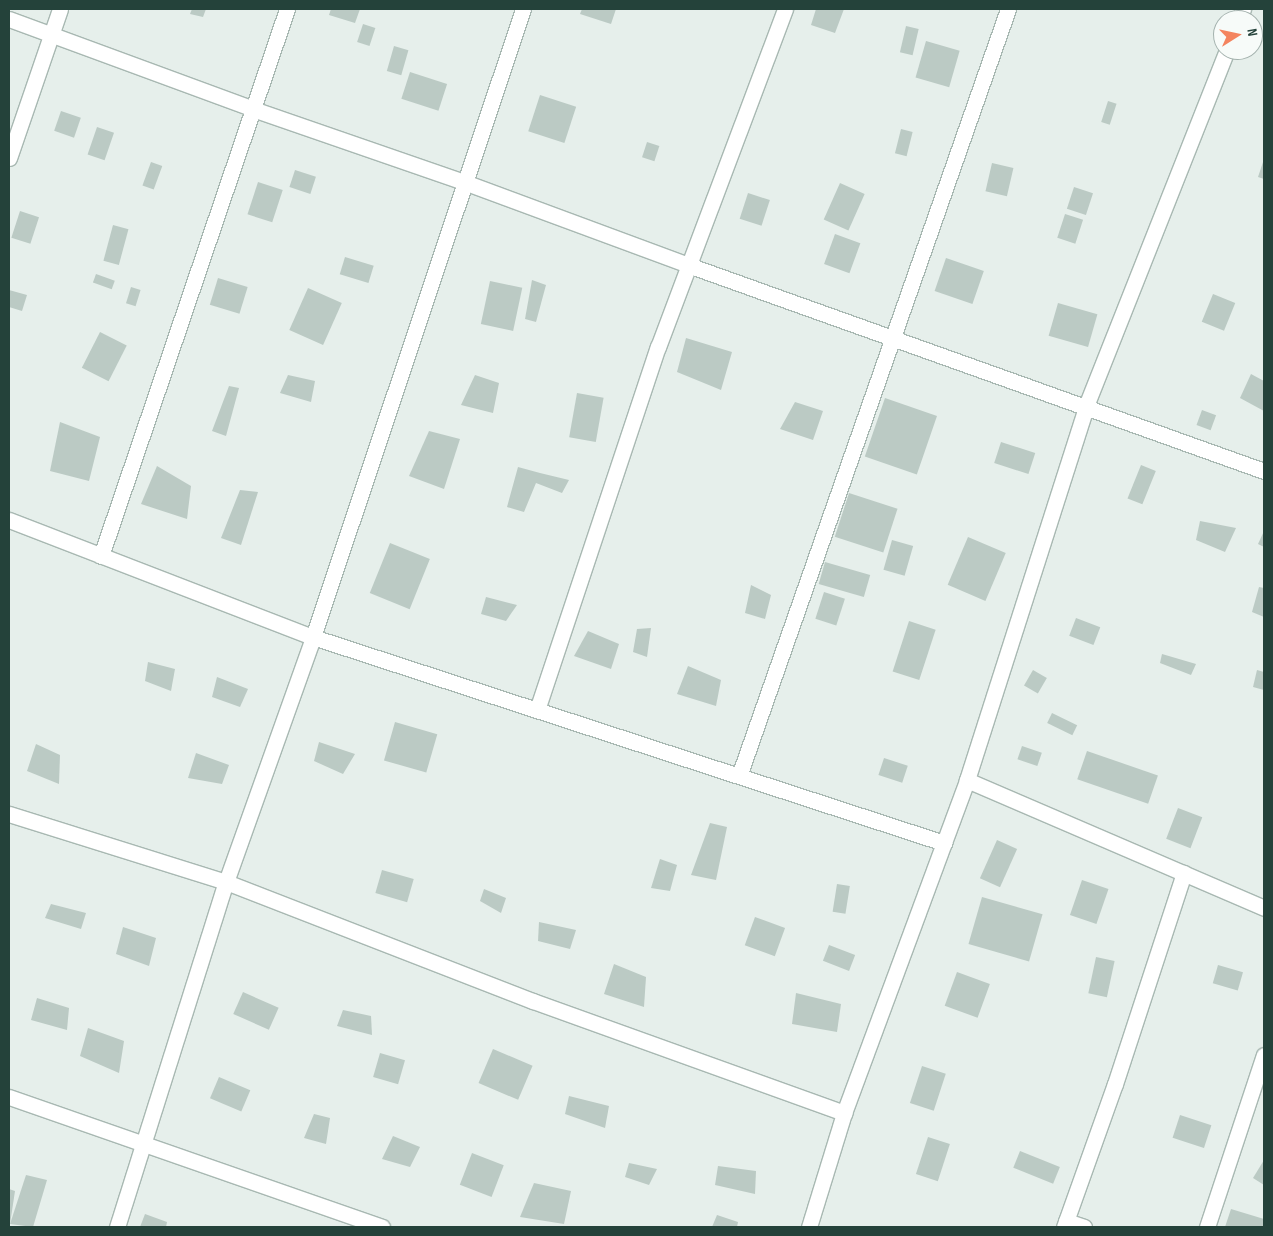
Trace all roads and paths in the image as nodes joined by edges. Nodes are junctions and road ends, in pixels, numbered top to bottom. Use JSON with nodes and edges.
{"nodes":[{"id":1,"x":60,"y":9,"type":"edge"},
{"id":2,"x":288,"y":9,"type":"edge"},
{"id":3,"x":523,"y":9,"type":"edge"},
{"id":4,"x":785,"y":9,"type":"edge"},
{"id":5,"x":1008,"y":9,"type":"edge"},
{"id":6,"x":9,"y":19,"type":"edge"},
{"id":7,"x":51,"y":35,"type":"junction"},
{"id":8,"x":1223,"y":60,"type":"edge"},
{"id":9,"x":253,"y":109,"type":"junction"},
{"id":10,"x":9,"y":158,"type":"edge"},
{"id":11,"x":464,"y":182,"type":"junction"},
{"id":12,"x":688,"y":265,"type":"junction"},
{"id":13,"x":892,"y":336,"type":"junction"},
{"id":14,"x":1086,"y":406,"type":"junction"},
{"id":15,"x":1264,"y":471,"type":"edge"},
{"id":16,"x":9,"y":520,"type":"edge"},
{"id":17,"x":101,"y":556,"type":"junction"},
{"id":18,"x":313,"y":637,"type":"junction"},
{"id":19,"x":537,"y":710,"type":"junction"},
{"id":20,"x":739,"y":776,"type":"junction"},
{"id":21,"x":966,"y":780,"type":"junction"},
{"id":22,"x":9,"y":814,"type":"edge"},
{"id":23,"x":944,"y":843,"type":"junction"},
{"id":24,"x":1184,"y":874,"type":"junction"},
{"id":25,"x":226,"y":882,"type":"junction"},
{"id":26,"x":1264,"y":908,"type":"edge"},
{"id":27,"x":1264,"y":1054,"type":"edge"},
{"id":28,"x":9,"y":1097,"type":"edge"},
{"id":29,"x":844,"y":1113,"type":"junction"},
{"id":30,"x":144,"y":1145,"type":"junction"},
{"id":31,"x":1065,"y":1224,"type":"edge"},
{"id":32,"x":117,"y":1227,"type":"edge"},
{"id":33,"x":382,"y":1227,"type":"edge"},
{"id":34,"x":809,"y":1227,"type":"edge"},
{"id":35,"x":1084,"y":1227,"type":"edge"},
{"id":36,"x":1207,"y":1227,"type":"edge"}],
"edges":[{"from":1,"to":7,"type":"street"},
{"from":2,"to":9,"type":"street"},
{"from":3,"to":11,"type":"street"},
{"from":4,"to":12,"type":"street"},
{"from":5,"to":13,"type":"street"},
{"from":6,"to":7,"type":"street"},
{"from":7,"to":9,"type":"street"},
{"from":7,"to":10,"type":"street"},
{"from":8,"to":14,"type":"street"},
{"from":9,"to":11,"type":"street"},
{"from":9,"to":17,"type":"street"},
{"from":11,"to":12,"type":"street"},
{"from":11,"to":18,"type":"street"},
{"from":12,"to":13,"type":"street"},
{"from":12,"to":19,"type":"street"},
{"from":13,"to":14,"type":"street"},
{"from":13,"to":20,"type":"street"},
{"from":14,"to":15,"type":"street"},
{"from":14,"to":21,"type":"street"},
{"from":16,"to":17,"type":"street"},
{"from":17,"to":18,"type":"street"},
{"from":18,"to":19,"type":"street"},
{"from":18,"to":25,"type":"street"},
{"from":19,"to":20,"type":"street"},
{"from":20,"to":23,"type":"street"},
{"from":21,"to":23,"type":"street"},
{"from":21,"to":24,"type":"street"},
{"from":22,"to":25,"type":"street"},
{"from":23,"to":29,"type":"street"},
{"from":24,"to":26,"type":"street"},
{"from":24,"to":31,"type":"street"},
{"from":25,"to":29,"type":"street"},
{"from":25,"to":30,"type":"street"},
{"from":27,"to":36,"type":"street"},
{"from":28,"to":30,"type":"street"},
{"from":29,"to":34,"type":"street"},
{"from":30,"to":32,"type":"street"},
{"from":30,"to":33,"type":"street"},
{"from":31,"to":35,"type":"street"}]}
